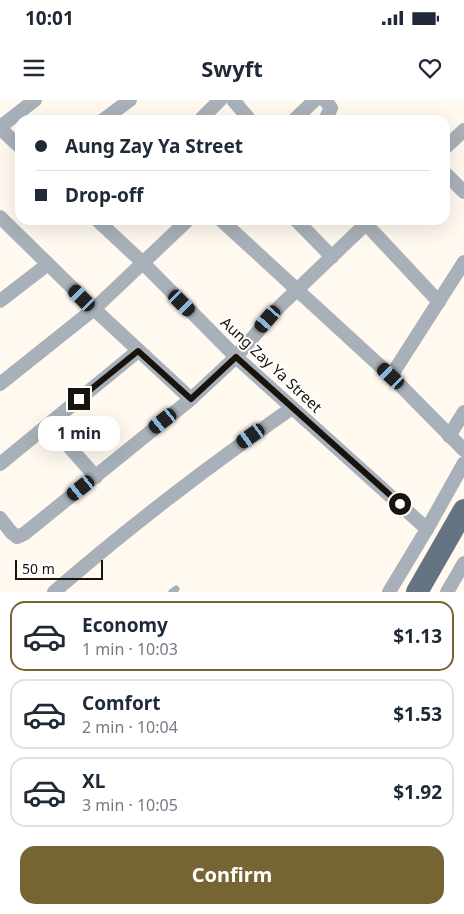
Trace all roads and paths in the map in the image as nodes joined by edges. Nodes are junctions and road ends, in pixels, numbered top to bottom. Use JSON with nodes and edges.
{"nodes":[{"id":1,"x":35,"y":100,"type":"edge"},
{"id":2,"x":130,"y":100,"type":"edge"},
{"id":3,"x":220,"y":100,"type":"edge"},
{"id":4,"x":233,"y":100,"type":"edge"},
{"id":5,"x":315,"y":100,"type":"edge"},
{"id":6,"x":325,"y":100,"type":"edge"},
{"id":7,"x":16,"y":115,"type":"edge"},
{"id":8,"x":110,"y":115,"type":"edge"},
{"id":9,"x":205,"y":115,"type":"edge"},
{"id":10,"x":246,"y":115,"type":"edge"},
{"id":11,"x":299,"y":115,"type":"edge"},
{"id":12,"x":328,"y":115,"type":"edge"},
{"id":13,"x":15,"y":116,"type":"edge"},
{"id":14,"x":0,"y":128,"type":"edge"},
{"id":15,"x":464,"y":130,"type":"edge"},
{"id":16,"x":15,"y":142,"type":"edge"},
{"id":17,"x":450,"y":143,"type":"edge"},
{"id":18,"x":450,"y":178,"type":"edge"},
{"id":19,"x":464,"y":192,"type":"edge"},
{"id":20,"x":0,"y":217,"type":"edge"},
{"id":21,"x":102,"y":225,"type":"edge"},
{"id":22,"x":183,"y":225,"type":"edge"},
{"id":23,"x":227,"y":225,"type":"edge"},
{"id":24,"x":301,"y":225,"type":"edge"},
{"id":25,"x":365,"y":225,"type":"edge"},
{"id":26,"x":371,"y":225,"type":"edge"},
{"id":27,"x":332,"y":257,"type":"junction"},
{"id":28,"x":142,"y":262,"type":"junction"},
{"id":29,"x":464,"y":262,"type":"edge"},
{"id":30,"x":48,"y":264,"type":"junction"},
{"id":31,"x":297,"y":289,"type":"junction"},
{"id":32,"x":0,"y":301,"type":"edge"},
{"id":33,"x":439,"y":302,"type":"junction"},
{"id":34,"x":94,"y":309,"type":"junction"},
{"id":35,"x":138,"y":351,"type":"junction"},
{"id":36,"x":236,"y":357,"type":"junction"},
{"id":37,"x":391,"y":376,"type":"junction"},
{"id":38,"x":0,"y":384,"type":"edge"},
{"id":39,"x":191,"y":399,"type":"junction"},
{"id":40,"x":292,"y":408,"type":"junction"},
{"id":41,"x":464,"y":412,"type":"edge"},
{"id":42,"x":49,"y":424,"type":"junction"},
{"id":43,"x":449,"y":436,"type":"junction"},
{"id":44,"x":464,"y":450,"type":"edge"},
{"id":45,"x":464,"y":463,"type":"edge"},
{"id":46,"x":0,"y":464,"type":"edge"},
{"id":47,"x":96,"y":477,"type":"junction"},
{"id":48,"x":464,"y":510,"type":"edge"},
{"id":49,"x":0,"y":518,"type":"edge"},
{"id":50,"x":427,"y":529,"type":"junction"},
{"id":51,"x":464,"y":563,"type":"edge"},
{"id":52,"x":54,"y":592,"type":"edge"},
{"id":53,"x":389,"y":592,"type":"edge"},
{"id":54,"x":417,"y":592,"type":"edge"},
{"id":55,"x":447,"y":592,"type":"edge"}],
"edges":[{"from":1,"to":7,"type":"street"},
{"from":2,"to":8,"type":"street"},
{"from":3,"to":9,"type":"street"},
{"from":4,"to":10,"type":"street"},
{"from":5,"to":11,"type":"street"},
{"from":6,"to":12,"type":"street"},
{"from":13,"to":14,"type":"street"},
{"from":14,"to":16,"type":"street"},
{"from":15,"to":17,"type":"street"},
{"from":18,"to":19,"type":"street"},
{"from":20,"to":30,"type":"street"},
{"from":21,"to":28,"type":"street","name":"Aung Zay Ya Street"},
{"from":22,"to":28,"type":"street"},
{"from":23,"to":31,"type":"street"},
{"from":24,"to":27,"type":"street"},
{"from":25,"to":27,"type":"street"},
{"from":26,"to":33,"type":"street"},
{"from":27,"to":31,"type":"street"},
{"from":28,"to":34,"type":"street"},
{"from":28,"to":36,"type":"street","name":"Aung Zay Ya Street"},
{"from":29,"to":33,"type":"street"},
{"from":30,"to":32,"type":"street"},
{"from":30,"to":34,"type":"street"},
{"from":31,"to":36,"type":"street"},
{"from":31,"to":37,"type":"street"},
{"from":33,"to":37,"type":"street"},
{"from":34,"to":35,"type":"street"},
{"from":34,"to":38,"type":"street"},
{"from":35,"to":39,"type":"street"},
{"from":35,"to":42,"type":"street"},
{"from":36,"to":39,"type":"street"},
{"from":36,"to":40,"type":"street","name":"Aung Zay Ya Street"},
{"from":37,"to":43,"type":"street"},
{"from":39,"to":47,"type":"street"},
{"from":40,"to":50,"type":"street","name":"Aung Zay Ya Street"},
{"from":40,"to":52,"type":"street"},
{"from":41,"to":43,"type":"street"},
{"from":42,"to":46,"type":"street"},
{"from":42,"to":47,"type":"street"},
{"from":43,"to":44,"type":"street"},
{"from":45,"to":50,"type":"street"},
{"from":47,"to":49,"type":"street"},
{"from":48,"to":54,"type":"main road"},
{"from":50,"to":53,"type":"street"},
{"from":51,"to":55,"type":"street"}]}
